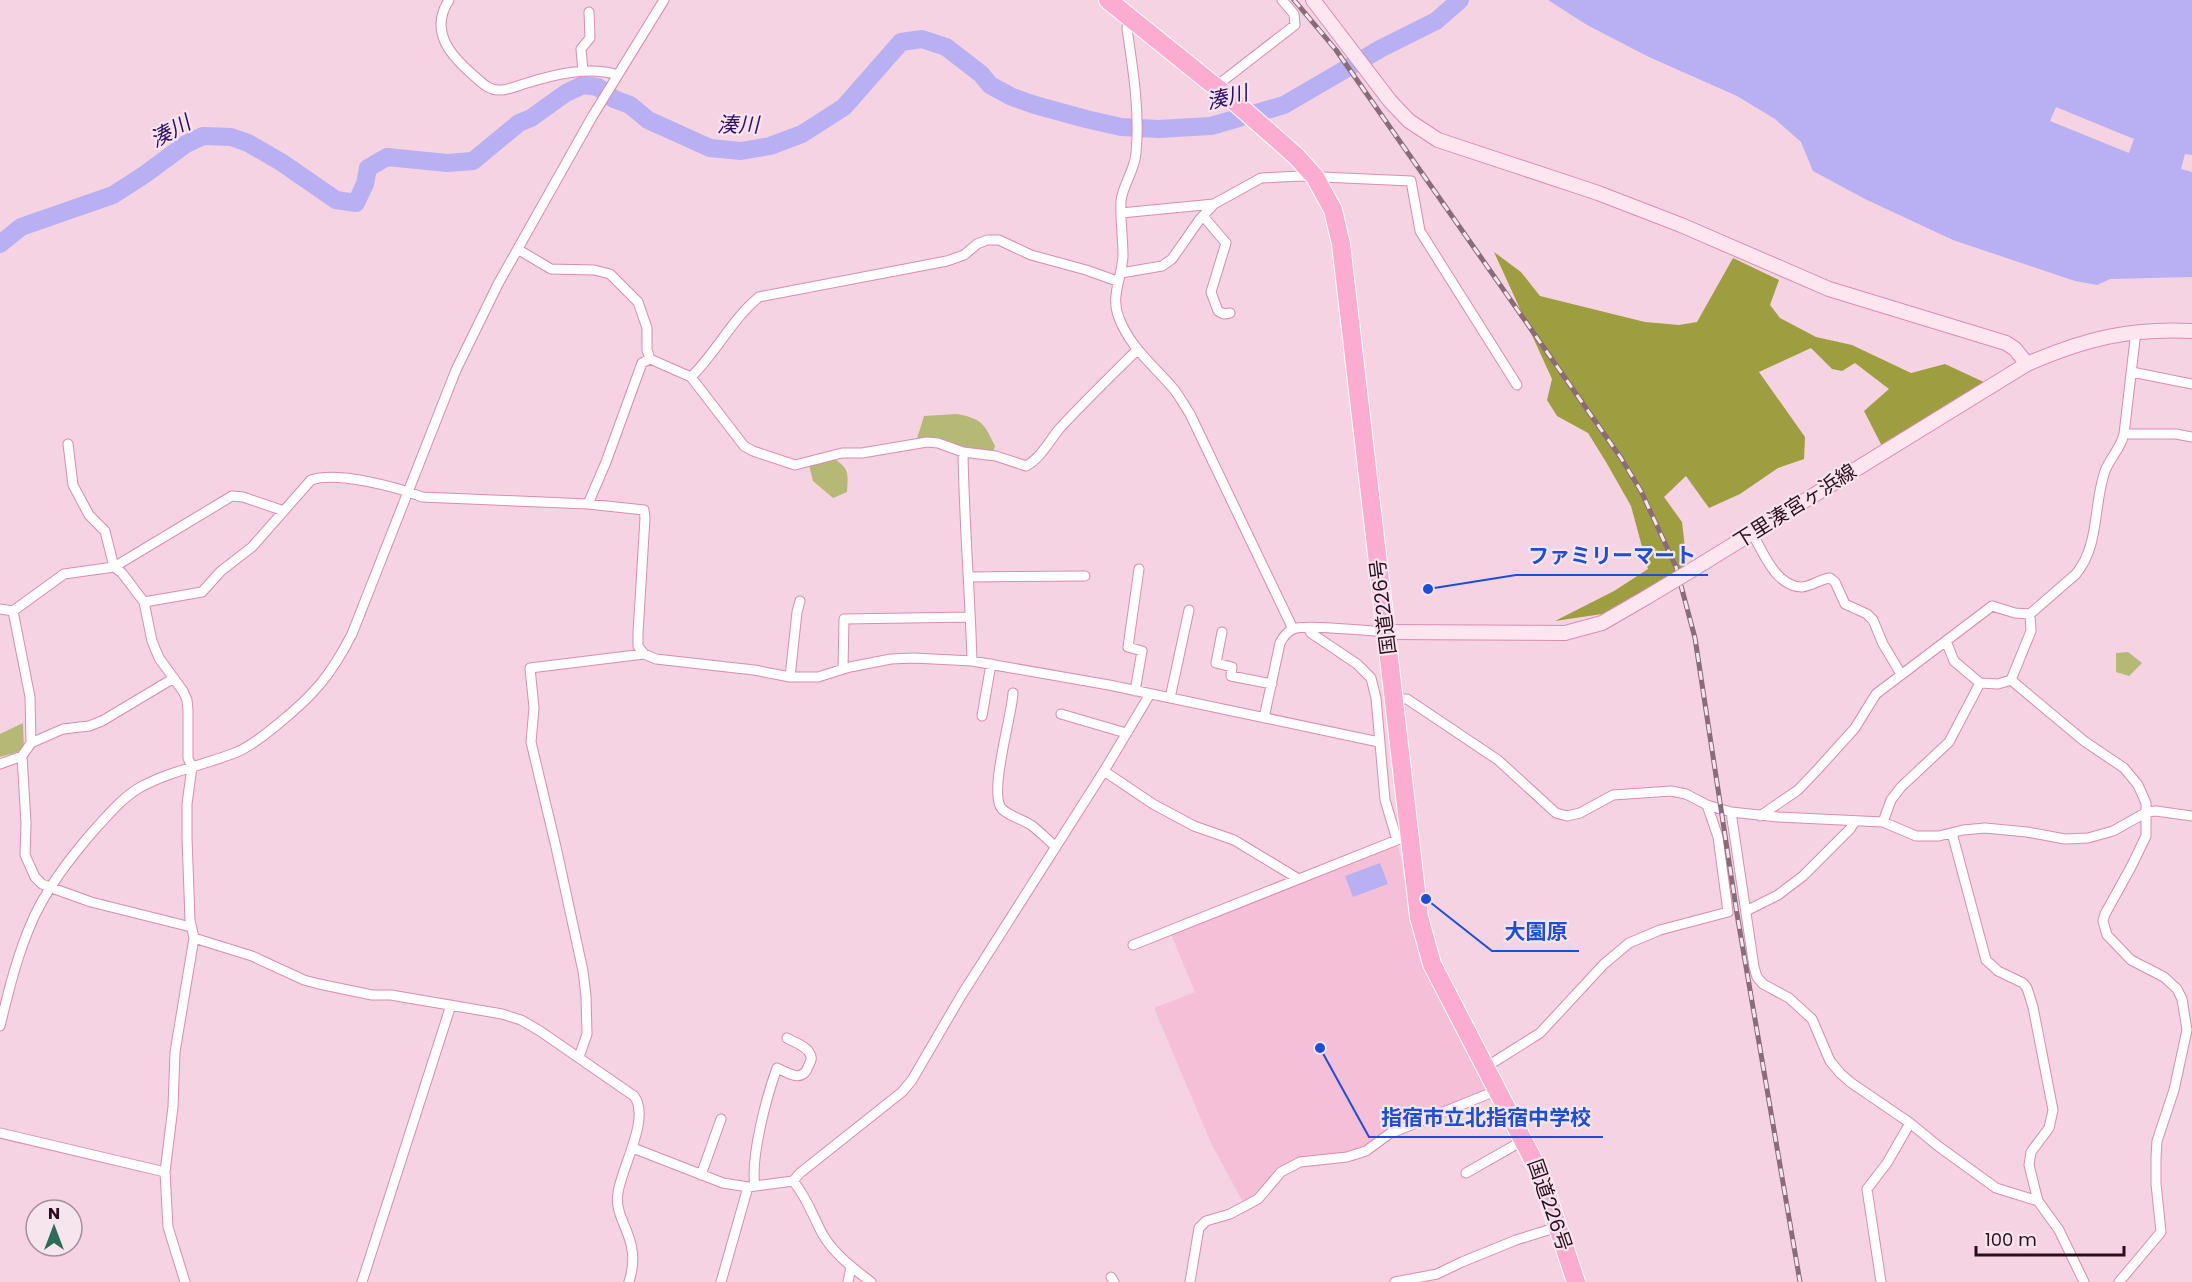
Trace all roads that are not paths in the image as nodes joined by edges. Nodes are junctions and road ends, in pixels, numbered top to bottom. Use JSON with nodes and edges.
{"nodes":[{"id":1,"x":449,"y":0,"type":"edge"},
{"id":2,"x":664,"y":0,"type":"edge"},
{"id":3,"x":1107,"y":0,"type":"edge"},
{"id":4,"x":1282,"y":0,"type":"edge"},
{"id":5,"x":1313,"y":0,"type":"edge"},
{"id":6,"x":590,"y":12,"type":"dead end"},
{"id":7,"x":1128,"y":17,"type":"junction"},
{"id":8,"x":583,"y":71,"type":"junction"},
{"id":9,"x":616,"y":78,"type":"junction"},
{"id":10,"x":1215,"y":87,"type":"junction"},
{"id":11,"x":1315,"y":177,"type":"junction"},
{"id":12,"x":1214,"y":204,"type":"junction"},
{"id":13,"x":1121,"y":213,"type":"junction"},
{"id":14,"x":1203,"y":216,"type":"junction"},
{"id":15,"x":519,"y":250,"type":"junction"},
{"id":16,"x":1119,"y":277,"type":"junction"},
{"id":17,"x":1230,"y":313,"type":"dead end"},
{"id":18,"x":2136,"y":331,"type":"junction"},
{"id":19,"x":2192,"y":331,"type":"edge"},
{"id":20,"x":1137,"y":351,"type":"junction"},
{"id":21,"x":650,"y":359,"type":"junction"},
{"id":22,"x":2026,"y":364,"type":"junction"},
{"id":23,"x":2132,"y":372,"type":"junction"},
{"id":24,"x":691,"y":377,"type":"junction"},
{"id":25,"x":2192,"y":384,"type":"edge"},
{"id":26,"x":1516,"y":385,"type":"dead end"},
{"id":27,"x":2124,"y":434,"type":"junction"},
{"id":28,"x":2192,"y":437,"type":"edge"},
{"id":29,"x":69,"y":444,"type":"dead end"},
{"id":30,"x":963,"y":452,"type":"junction"},
{"id":31,"x":407,"y":491,"type":"junction"},
{"id":32,"x":588,"y":504,"type":"junction"},
{"id":33,"x":284,"y":511,"type":"junction"},
{"id":34,"x":1752,"y":533,"type":"junction"},
{"id":35,"x":114,"y":567,"type":"junction"},
{"id":36,"x":1139,"y":569,"type":"dead end"},
{"id":37,"x":1085,"y":576,"type":"dead end"},
{"id":38,"x":969,"y":577,"type":"junction"},
{"id":39,"x":800,"y":601,"type":"dead end"},
{"id":40,"x":144,"y":602,"type":"junction"},
{"id":41,"x":0,"y":609,"type":"edge"},
{"id":42,"x":1189,"y":610,"type":"dead end"},
{"id":43,"x":13,"y":611,"type":"junction"},
{"id":44,"x":2030,"y":614,"type":"junction"},
{"id":45,"x":970,"y":617,"type":"junction"},
{"id":46,"x":1308,"y":628,"type":"junction"},
{"id":47,"x":1293,"y":629,"type":"junction"},
{"id":48,"x":1222,"y":632,"type":"dead end"},
{"id":49,"x":1386,"y":632,"type":"junction"},
{"id":50,"x":1946,"y":640,"type":"junction"},
{"id":51,"x":644,"y":654,"type":"junction"},
{"id":52,"x":972,"y":661,"type":"junction"},
{"id":53,"x":991,"y":664,"type":"junction"},
{"id":54,"x":843,"y":669,"type":"junction"},
{"id":55,"x":1901,"y":674,"type":"junction"},
{"id":56,"x":790,"y":677,"type":"junction"},
{"id":57,"x":174,"y":678,"type":"junction"},
{"id":58,"x":2011,"y":680,"type":"junction"},
{"id":59,"x":1980,"y":683,"type":"junction"},
{"id":60,"x":1272,"y":684,"type":"junction"},
{"id":61,"x":1135,"y":691,"type":"junction"},
{"id":62,"x":1013,"y":693,"type":"dead end"},
{"id":63,"x":1150,"y":694,"type":"junction"},
{"id":64,"x":1170,"y":699,"type":"junction"},
{"id":65,"x":1394,"y":699,"type":"junction"},
{"id":66,"x":1061,"y":714,"type":"dead end"},
{"id":67,"x":982,"y":716,"type":"dead end"},
{"id":68,"x":1264,"y":718,"type":"junction"},
{"id":69,"x":1126,"y":733,"type":"junction"},
{"id":70,"x":1379,"y":742,"type":"junction"},
{"id":71,"x":31,"y":743,"type":"junction"},
{"id":72,"x":22,"y":756,"type":"junction"},
{"id":73,"x":0,"y":764,"type":"edge"},
{"id":74,"x":192,"y":767,"type":"junction"},
{"id":75,"x":1104,"y":771,"type":"junction"},
{"id":76,"x":1707,"y":805,"type":"junction"},
{"id":77,"x":1731,"y":812,"type":"junction"},
{"id":78,"x":2147,"y":812,"type":"junction"},
{"id":79,"x":1760,"y":816,"type":"junction"},
{"id":80,"x":2192,"y":816,"type":"edge"},
{"id":81,"x":1855,"y":821,"type":"junction"},
{"id":82,"x":1883,"y":822,"type":"junction"},
{"id":83,"x":1952,"y":833,"type":"junction"},
{"id":84,"x":1403,"y":838,"type":"junction"},
{"id":85,"x":1056,"y":847,"type":"junction"},
{"id":86,"x":1297,"y":878,"type":"junction"},
{"id":87,"x":52,"y":888,"type":"junction"},
{"id":88,"x":1746,"y":911,"type":"junction"},
{"id":89,"x":191,"y":927,"type":"junction"},
{"id":90,"x":194,"y":938,"type":"junction"},
{"id":91,"x":1133,"y":945,"type":"dead end"},
{"id":92,"x":0,"y":984,"type":"edge"},
{"id":93,"x":10,"y":984,"type":"junction"},
{"id":94,"x":451,"y":1005,"type":"junction"},
{"id":95,"x":0,"y":1026,"type":"edge"},
{"id":96,"x":2190,"y":1026,"type":"edge"},
{"id":97,"x":787,"y":1038,"type":"dead end"},
{"id":98,"x":579,"y":1057,"type":"junction"},
{"id":99,"x":1486,"y":1067,"type":"junction"},
{"id":100,"x":1498,"y":1090,"type":"junction"},
{"id":101,"x":722,"y":1119,"type":"dead end"},
{"id":102,"x":1910,"y":1123,"type":"junction"},
{"id":103,"x":0,"y":1133,"type":"edge"},
{"id":104,"x":1525,"y":1140,"type":"junction"},
{"id":105,"x":633,"y":1148,"type":"junction"},
{"id":106,"x":165,"y":1172,"type":"junction"},
{"id":107,"x":1466,"y":1173,"type":"dead end"},
{"id":108,"x":701,"y":1175,"type":"junction"},
{"id":109,"x":794,"y":1181,"type":"junction"},
{"id":110,"x":752,"y":1187,"type":"junction"},
{"id":111,"x":2038,"y":1201,"type":"junction"},
{"id":112,"x":1558,"y":1227,"type":"junction"},
{"id":113,"x":851,"y":1267,"type":"junction"},
{"id":114,"x":1438,"y":1278,"type":"edge"},
{"id":115,"x":185,"y":1282,"type":"edge"},
{"id":116,"x":362,"y":1282,"type":"edge"},
{"id":117,"x":629,"y":1282,"type":"edge"},
{"id":118,"x":721,"y":1282,"type":"edge"},
{"id":119,"x":848,"y":1282,"type":"edge"},
{"id":120,"x":871,"y":1282,"type":"edge"},
{"id":121,"x":1190,"y":1282,"type":"edge"},
{"id":122,"x":1395,"y":1282,"type":"edge"},
{"id":123,"x":1576,"y":1282,"type":"edge"},
{"id":124,"x":1881,"y":1282,"type":"edge"},
{"id":125,"x":2084,"y":1282,"type":"edge"},
{"id":126,"x":2119,"y":1282,"type":"edge"}],
"edges":[{"from":1,"to":8,"type":"street"},
{"from":2,"to":9,"type":"street"},
{"from":3,"to":7,"type":"highway","name":"国道226号"},
{"from":4,"to":10,"type":"street"},
{"from":5,"to":22,"type":"main road"},
{"from":6,"to":8,"type":"street"},
{"from":7,"to":10,"type":"highway","name":"国道226号"},
{"from":7,"to":13,"type":"street"},
{"from":8,"to":9,"type":"street"},
{"from":9,"to":15,"type":"street"},
{"from":10,"to":11,"type":"highway","name":"国道226号"},
{"from":11,"to":12,"type":"street"},
{"from":11,"to":26,"type":"street"},
{"from":11,"to":49,"type":"highway","name":"国道226号"},
{"from":12,"to":13,"type":"street"},
{"from":12,"to":14,"type":"street"},
{"from":13,"to":16,"type":"street"},
{"from":14,"to":16,"type":"street"},
{"from":14,"to":17,"type":"street"},
{"from":15,"to":21,"type":"street"},
{"from":15,"to":31,"type":"street"},
{"from":16,"to":20,"type":"street"},
{"from":16,"to":24,"type":"street"},
{"from":18,"to":19,"type":"main road","name":"下里湊宮ヶ浜線"},
{"from":18,"to":22,"type":"main road","name":"下里湊宮ヶ浜線"},
{"from":18,"to":23,"type":"street"},
{"from":20,"to":30,"type":"street"},
{"from":20,"to":47,"type":"street"},
{"from":21,"to":24,"type":"street"},
{"from":21,"to":32,"type":"street"},
{"from":22,"to":34,"type":"main road","name":"下里湊宮ヶ浜線"},
{"from":23,"to":25,"type":"street"},
{"from":23,"to":27,"type":"street"},
{"from":24,"to":30,"type":"street"},
{"from":27,"to":28,"type":"street"},
{"from":27,"to":44,"type":"street"},
{"from":29,"to":35,"type":"street"},
{"from":30,"to":38,"type":"street"},
{"from":31,"to":32,"type":"street"},
{"from":31,"to":33,"type":"street"},
{"from":31,"to":74,"type":"street"},
{"from":32,"to":51,"type":"street"},
{"from":33,"to":35,"type":"street"},
{"from":33,"to":40,"type":"street"},
{"from":34,"to":49,"type":"main road","name":"下里湊宮ヶ浜線","bridge":true},
{"from":34,"to":55,"type":"street"},
{"from":35,"to":40,"type":"street"},
{"from":35,"to":43,"type":"street"},
{"from":36,"to":61,"type":"street"},
{"from":37,"to":38,"type":"street"},
{"from":38,"to":45,"type":"street"},
{"from":39,"to":56,"type":"street"},
{"from":40,"to":57,"type":"street"},
{"from":41,"to":43,"type":"street"},
{"from":42,"to":64,"type":"street"},
{"from":43,"to":71,"type":"street"},
{"from":44,"to":50,"type":"street"},
{"from":44,"to":58,"type":"street"},
{"from":45,"to":52,"type":"street"},
{"from":45,"to":54,"type":"street"},
{"from":46,"to":47,"type":"street"},
{"from":46,"to":49,"type":"street"},
{"from":46,"to":70,"type":"street"},
{"from":47,"to":60,"type":"street"},
{"from":48,"to":60,"type":"street"},
{"from":49,"to":65,"type":"highway","name":"国道226号"},
{"from":50,"to":55,"type":"street"},
{"from":50,"to":59,"type":"street"},
{"from":51,"to":56,"type":"street"},
{"from":51,"to":98,"type":"street"},
{"from":52,"to":53,"type":"street"},
{"from":52,"to":54,"type":"street"},
{"from":53,"to":61,"type":"street"},
{"from":53,"to":67,"type":"street"},
{"from":54,"to":56,"type":"street"},
{"from":55,"to":79,"type":"street"},
{"from":57,"to":71,"type":"street"},
{"from":57,"to":74,"type":"street"},
{"from":58,"to":59,"type":"street"},
{"from":58,"to":78,"type":"street"},
{"from":59,"to":82,"type":"street"},
{"from":60,"to":68,"type":"street"},
{"from":61,"to":63,"type":"street"},
{"from":62,"to":85,"type":"street"},
{"from":63,"to":64,"type":"street"},
{"from":63,"to":69,"type":"street"},
{"from":64,"to":68,"type":"street"},
{"from":65,"to":76,"type":"street"},
{"from":65,"to":84,"type":"highway","name":"国道226号"},
{"from":66,"to":69,"type":"street"},
{"from":68,"to":70,"type":"street"},
{"from":69,"to":75,"type":"street"},
{"from":70,"to":84,"type":"street"},
{"from":71,"to":72,"type":"street"},
{"from":72,"to":73,"type":"street"},
{"from":72,"to":87,"type":"street"},
{"from":74,"to":87,"type":"street"},
{"from":74,"to":89,"type":"street"},
{"from":75,"to":85,"type":"street"},
{"from":75,"to":86,"type":"street"},
{"from":76,"to":77,"type":"street"},
{"from":76,"to":99,"type":"street"},
{"from":77,"to":79,"type":"street"},
{"from":77,"to":88,"type":"street"},
{"from":78,"to":80,"type":"street"},
{"from":78,"to":83,"type":"street"},
{"from":78,"to":96,"type":"street"},
{"from":79,"to":81,"type":"street"},
{"from":81,"to":82,"type":"street"},
{"from":81,"to":88,"type":"street"},
{"from":82,"to":83,"type":"street"},
{"from":83,"to":111,"type":"street"},
{"from":84,"to":86,"type":"street"},
{"from":84,"to":99,"type":"highway","name":"国道226号"},
{"from":85,"to":109,"type":"street"},
{"from":86,"to":91,"type":"street"},
{"from":87,"to":89,"type":"street"},
{"from":87,"to":93,"type":"street"},
{"from":88,"to":102,"type":"street"},
{"from":89,"to":90,"type":"street"},
{"from":90,"to":94,"type":"street"},
{"from":90,"to":106,"type":"street"},
{"from":92,"to":93,"type":"street"},
{"from":93,"to":95,"type":"street"},
{"from":94,"to":98,"type":"street"},
{"from":94,"to":116,"type":"street"},
{"from":96,"to":126,"type":"street"},
{"from":97,"to":110,"type":"street"},
{"from":98,"to":105,"type":"street"},
{"from":99,"to":100,"type":"highway","name":"国道226号"},
{"from":100,"to":104,"type":"highway","name":"国道226号"},
{"from":100,"to":121,"type":"street"},
{"from":101,"to":108,"type":"street"},
{"from":102,"to":111,"type":"street"},
{"from":102,"to":124,"type":"street"},
{"from":103,"to":106,"type":"street"},
{"from":104,"to":107,"type":"street"},
{"from":104,"to":112,"type":"highway","name":"国道226号"},
{"from":105,"to":108,"type":"street"},
{"from":105,"to":117,"type":"street"},
{"from":106,"to":115,"type":"street"},
{"from":108,"to":110,"type":"street"},
{"from":109,"to":110,"type":"street"},
{"from":109,"to":113,"type":"street"},
{"from":110,"to":118,"type":"street"},
{"from":111,"to":125,"type":"street"},
{"from":112,"to":114,"type":"street"},
{"from":112,"to":123,"type":"highway","name":"国道226号"},
{"from":113,"to":119,"type":"street"},
{"from":113,"to":120,"type":"street"},
{"from":114,"to":122,"type":"street"}]}
